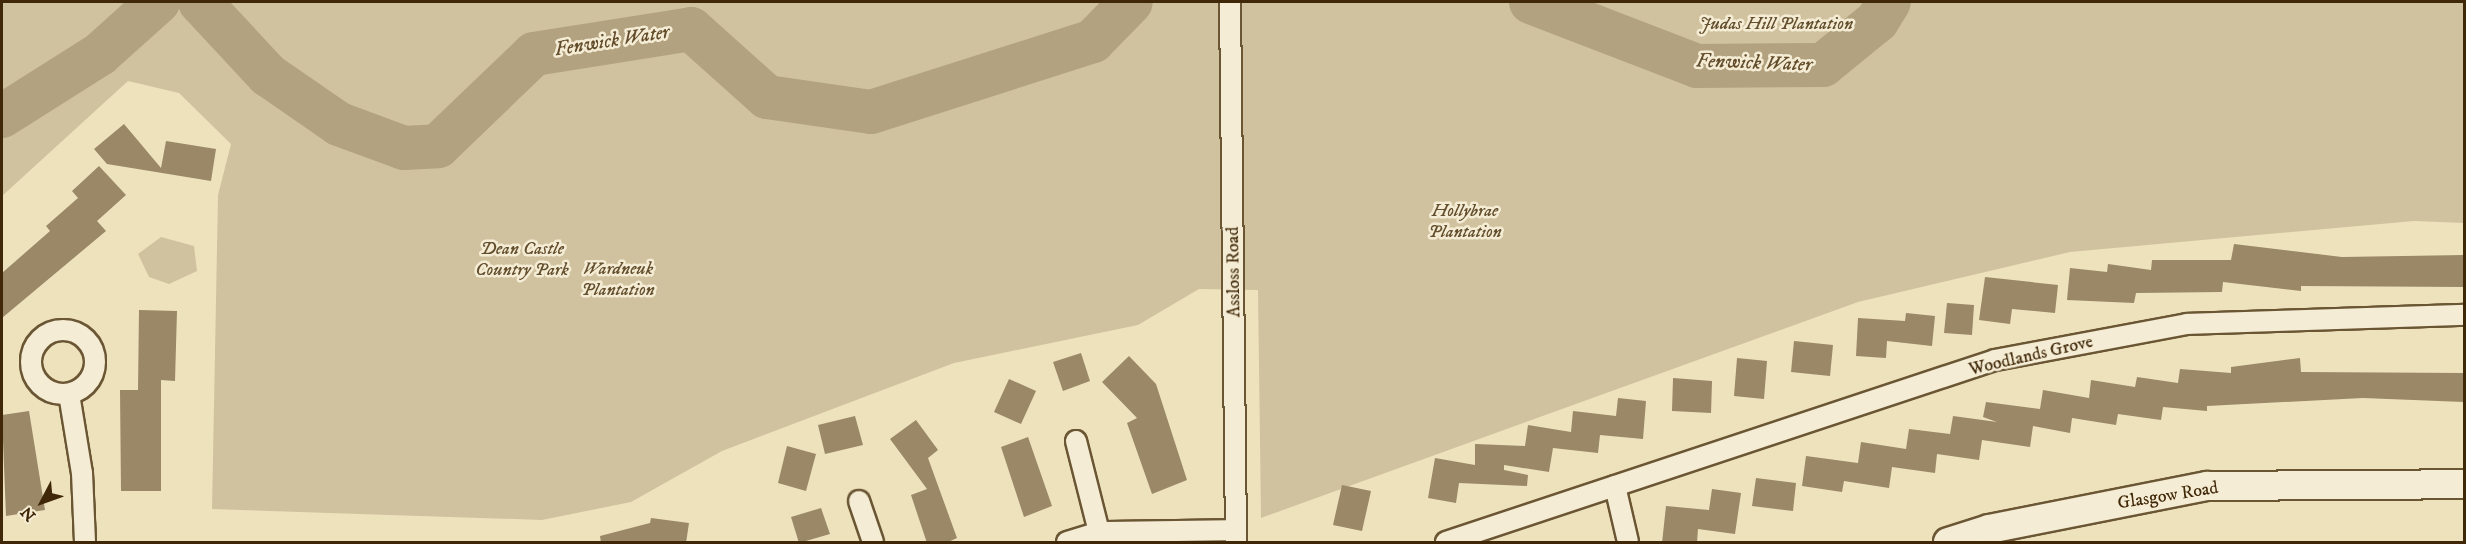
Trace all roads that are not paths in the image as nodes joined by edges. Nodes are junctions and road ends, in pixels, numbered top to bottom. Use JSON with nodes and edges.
{"nodes":[{"id":1,"x":1230,"y":2,"type":"edge"},
{"id":2,"x":2464,"y":315,"type":"edge"},
{"id":3,"x":69,"y":394,"type":"dead end"},
{"id":4,"x":1076,"y":441,"type":"dead end"},
{"id":5,"x":2464,"y":484,"type":"edge"},
{"id":6,"x":1615,"y":486,"type":"junction"},
{"id":7,"x":859,"y":501,"type":"dead end"},
{"id":8,"x":1099,"y":532,"type":"junction"},
{"id":9,"x":1236,"y":536,"type":"edge"},
{"id":10,"x":85,"y":543,"type":"edge"},
{"id":11,"x":873,"y":543,"type":"edge"},
{"id":12,"x":1067,"y":543,"type":"edge"},
{"id":13,"x":1446,"y":543,"type":"edge"},
{"id":14,"x":1628,"y":543,"type":"edge"},
{"id":15,"x":1948,"y":543,"type":"edge"}],
"edges":[{"from":1,"to":9,"type":"street","name":"Assloss Road"},
{"from":2,"to":6,"type":"street","name":"Woodlands Grove"},
{"from":3,"to":10,"type":"street"},
{"from":4,"to":8,"type":"street"},
{"from":5,"to":15,"type":"main road","name":"Glasgow Road"},
{"from":6,"to":13,"type":"street","name":"Woodlands Grove"},
{"from":6,"to":14,"type":"street"},
{"from":7,"to":11,"type":"street"},
{"from":8,"to":9,"type":"street"},
{"from":8,"to":12,"type":"street"}]}
